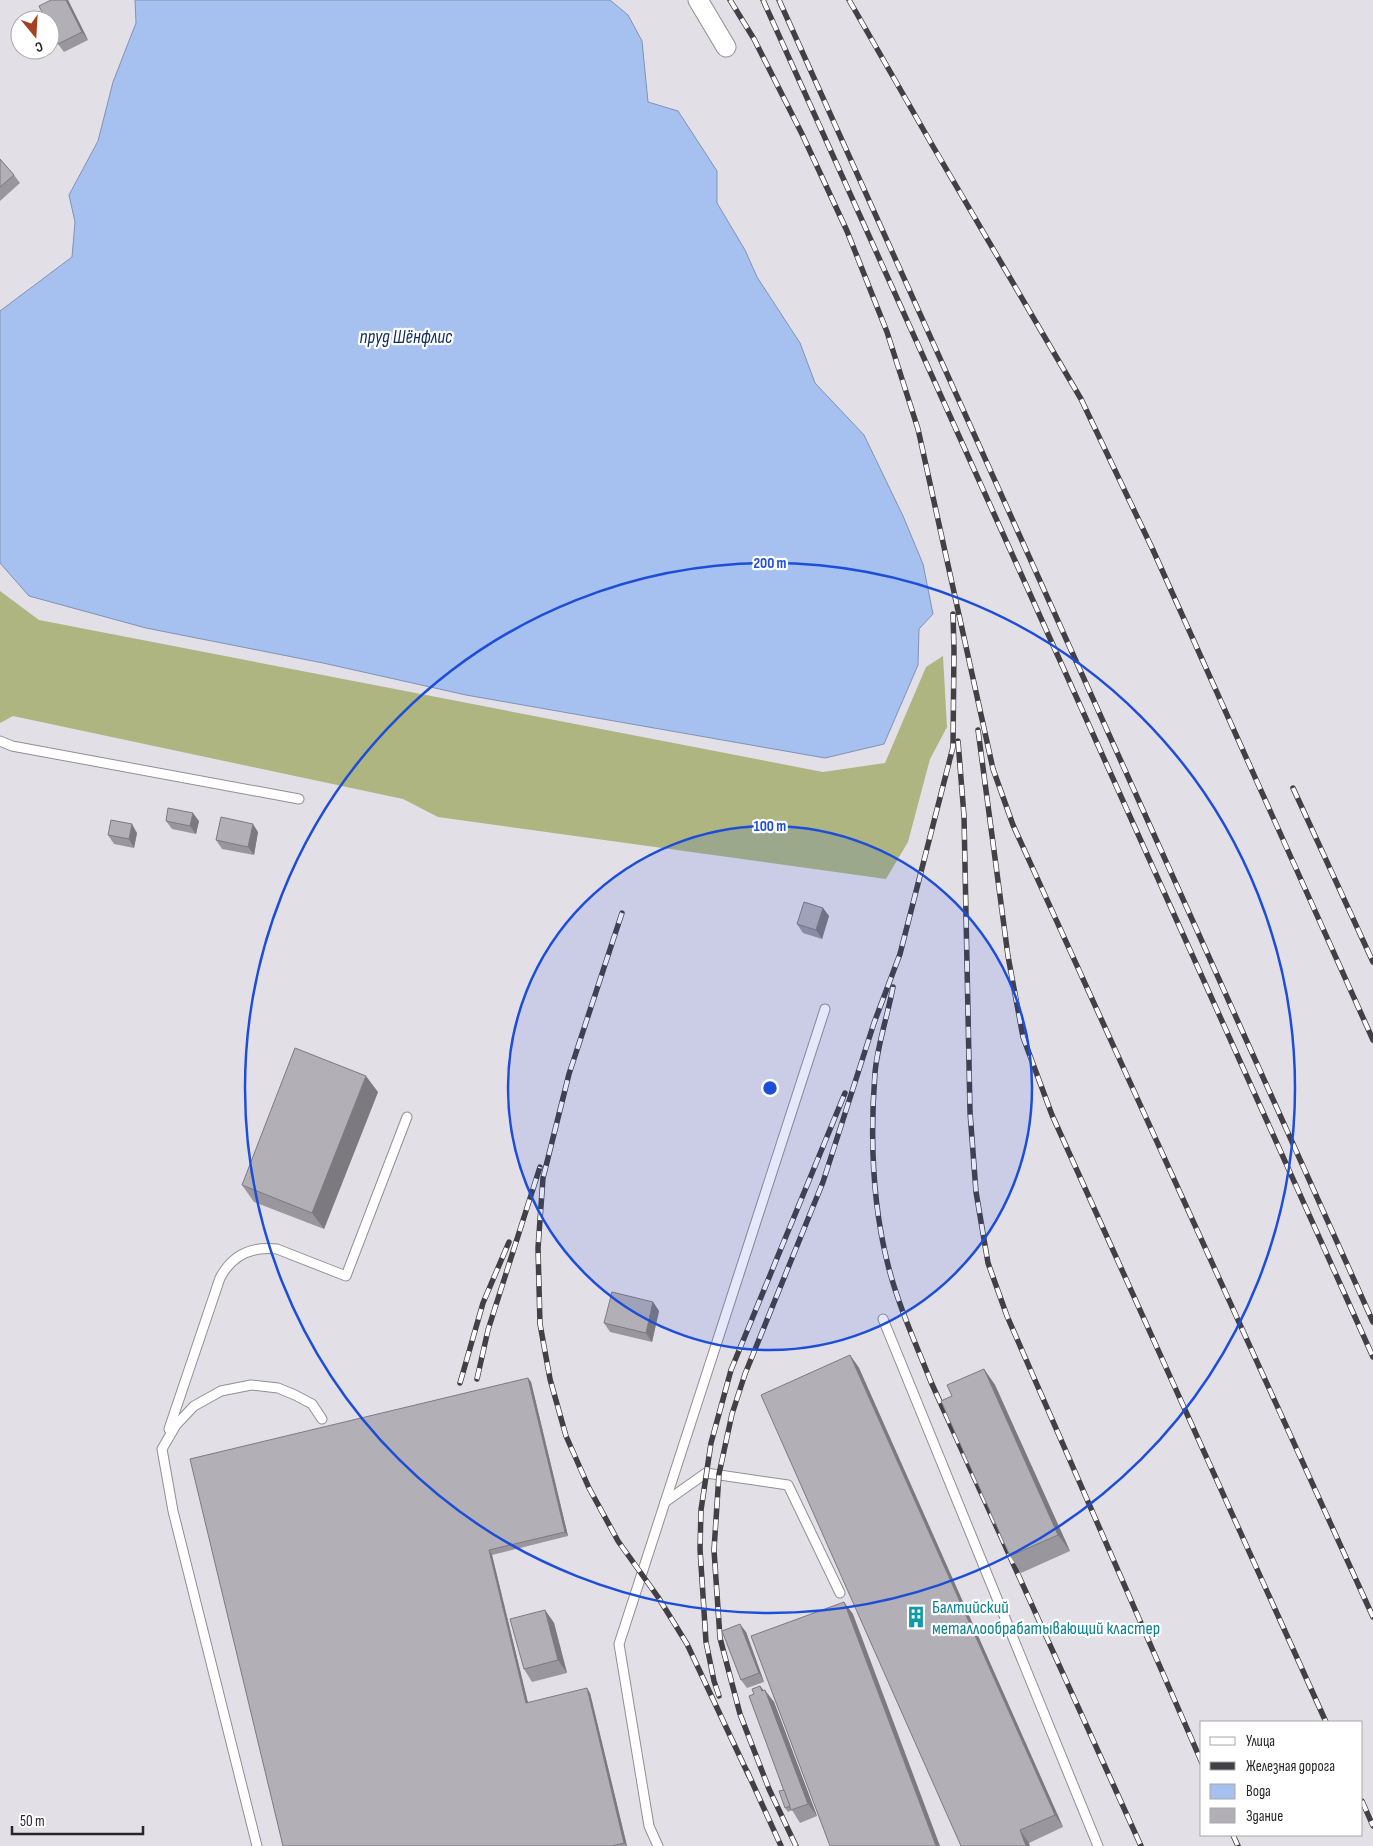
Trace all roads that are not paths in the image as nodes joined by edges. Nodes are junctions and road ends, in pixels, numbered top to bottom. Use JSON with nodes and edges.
{"nodes":[{"id":1,"x":698,"y":0,"type":"edge"},
{"id":2,"x":726,"y":47,"type":"dead end"},
{"id":3,"x":0,"y":741,"type":"edge"},
{"id":4,"x":299,"y":799,"type":"dead end"},
{"id":5,"x":825,"y":1009,"type":"dead end"},
{"id":6,"x":406,"y":1117,"type":"dead end"},
{"id":7,"x":883,"y":1319,"type":"dead end"},
{"id":8,"x":322,"y":1418,"type":"dead end"},
{"id":9,"x":162,"y":1449,"type":"junction"},
{"id":10,"x":665,"y":1502,"type":"junction"},
{"id":11,"x":840,"y":1593,"type":"dead end"},
{"id":12,"x":258,"y":1846,"type":"edge"},
{"id":13,"x":658,"y":1846,"type":"edge"},
{"id":14,"x":1098,"y":1846,"type":"edge"}],
"edges":[{"from":1,"to":2,"type":"street"},
{"from":3,"to":4,"type":"lane"},
{"from":5,"to":10,"type":"lane"},
{"from":6,"to":9,"type":"lane"},
{"from":7,"to":14,"type":"lane"},
{"from":8,"to":9,"type":"lane"},
{"from":9,"to":12,"type":"lane"},
{"from":10,"to":11,"type":"lane"},
{"from":10,"to":13,"type":"lane"}]}
